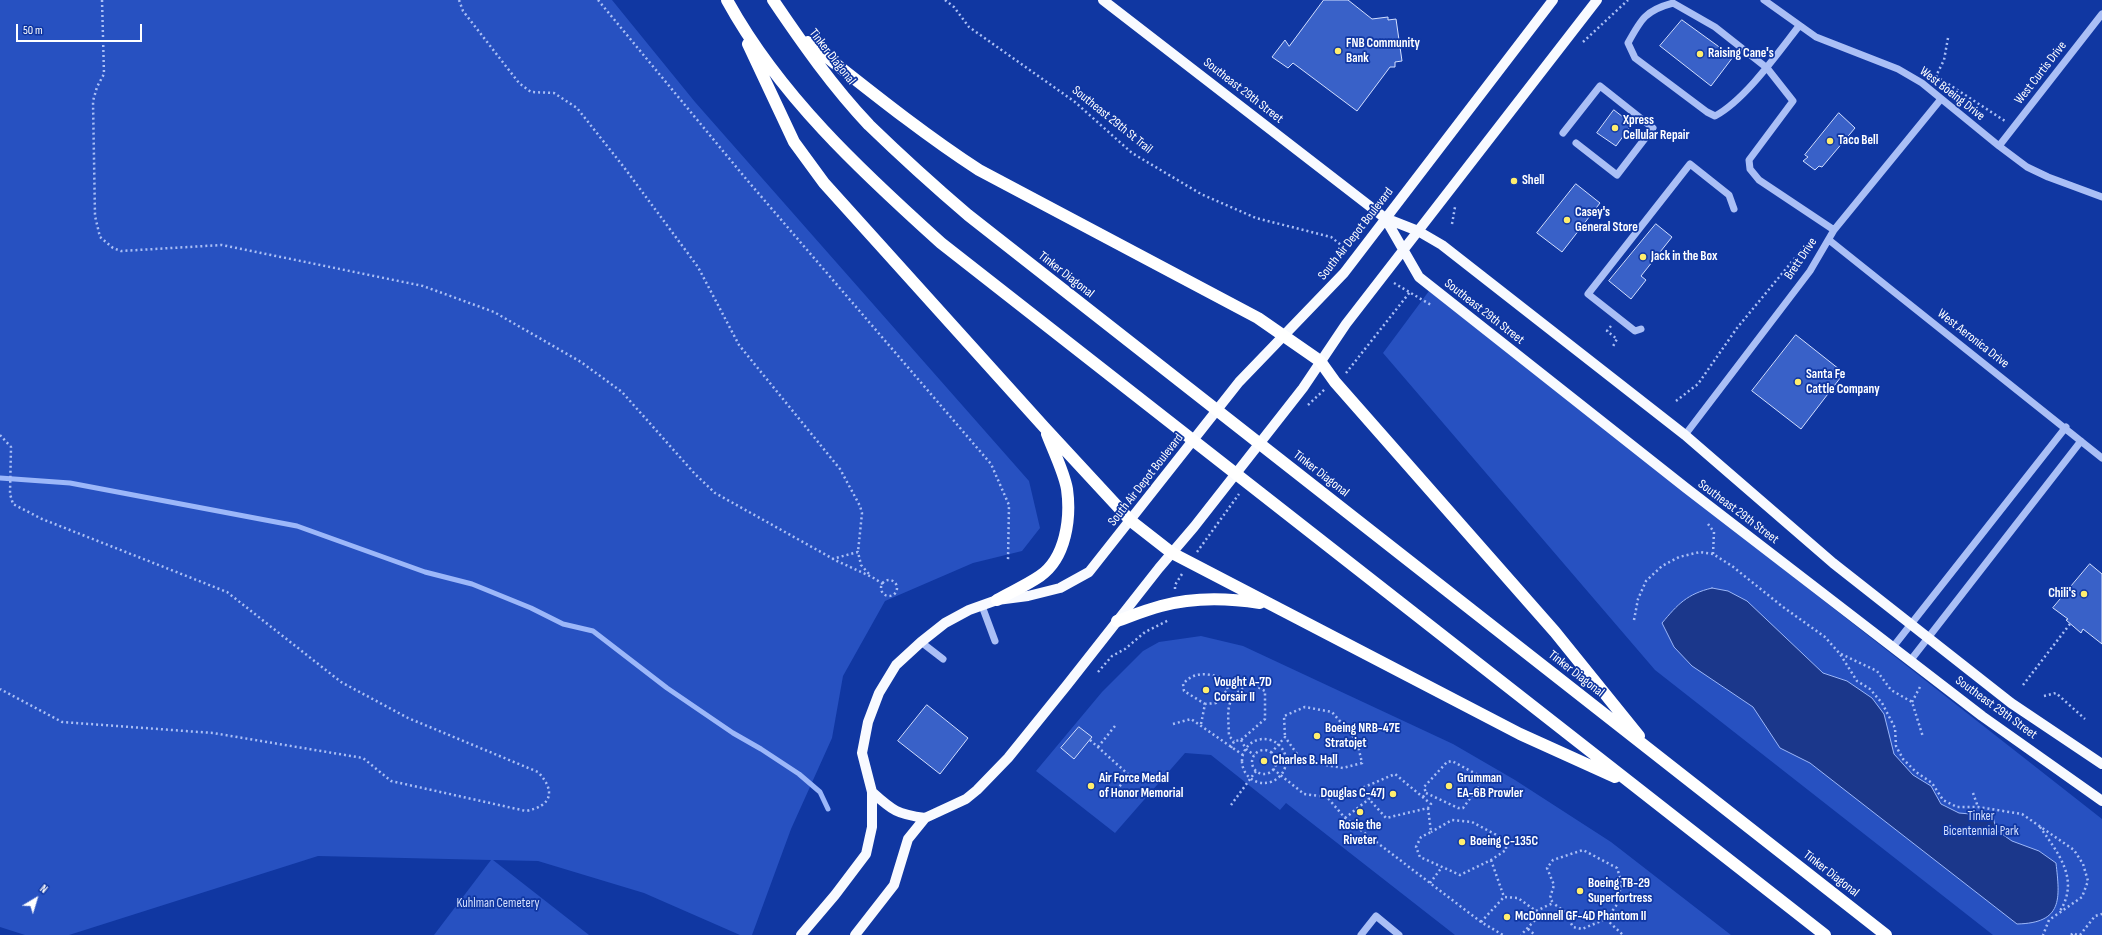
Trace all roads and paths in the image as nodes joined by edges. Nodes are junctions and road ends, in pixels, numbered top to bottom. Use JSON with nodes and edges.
{"nodes":[{"id":1,"x":102,"y":0,"type":"edge"},
{"id":2,"x":459,"y":0,"type":"edge"},
{"id":3,"x":598,"y":0,"type":"edge"},
{"id":4,"x":727,"y":0,"type":"edge"},
{"id":5,"x":773,"y":0,"type":"edge"},
{"id":6,"x":945,"y":0,"type":"edge"},
{"id":7,"x":1103,"y":0,"type":"edge"},
{"id":8,"x":1553,"y":0,"type":"edge"},
{"id":9,"x":1597,"y":0,"type":"edge"},
{"id":10,"x":1764,"y":0,"type":"edge"},
{"id":11,"x":734,"y":12,"type":"junction"},
{"id":12,"x":2102,"y":14,"type":"edge"},
{"id":13,"x":1799,"y":26,"type":"junction"},
{"id":14,"x":793,"y":30,"type":"junction"},
{"id":15,"x":1948,"y":38,"type":"dead end"},
{"id":16,"x":1767,"y":68,"type":"junction"},
{"id":17,"x":1941,"y":99,"type":"junction"},
{"id":18,"x":2014,"y":127,"type":"junction"},
{"id":19,"x":1563,"y":133,"type":"dead end"},
{"id":20,"x":1576,"y":143,"type":"dead end"},
{"id":21,"x":1999,"y":146,"type":"junction"},
{"id":22,"x":2102,"y":197,"type":"edge"},
{"id":23,"x":1734,"y":209,"type":"dead end"},
{"id":24,"x":1385,"y":218,"type":"junction"},
{"id":25,"x":1834,"y":230,"type":"junction"},
{"id":26,"x":1418,"y":231,"type":"junction"},
{"id":27,"x":1828,"y":240,"type":"junction"},
{"id":28,"x":1804,"y":247,"type":"dead end"},
{"id":29,"x":1402,"y":250,"type":"junction"},
{"id":30,"x":1356,"y":257,"type":"junction"},
{"id":31,"x":1384,"y":276,"type":"junction"},
{"id":32,"x":1410,"y":292,"type":"dead end"},
{"id":33,"x":1641,"y":329,"type":"dead end"},
{"id":34,"x":1284,"y":335,"type":"junction"},
{"id":35,"x":1320,"y":361,"type":"junction"},
{"id":36,"x":1676,"y":401,"type":"dead end"},
{"id":37,"x":1044,"y":427,"type":"junction"},
{"id":38,"x":2066,"y":427,"type":"junction"},
{"id":39,"x":0,"y":435,"type":"edge"},
{"id":40,"x":1685,"y":435,"type":"junction"},
{"id":41,"x":2081,"y":441,"type":"junction"},
{"id":42,"x":2102,"y":458,"type":"edge"},
{"id":43,"x":1131,"y":521,"type":"junction"},
{"id":44,"x":858,"y":552,"type":"junction"},
{"id":45,"x":1172,"y":552,"type":"junction"},
{"id":46,"x":832,"y":559,"type":"junction"},
{"id":47,"x":1008,"y":561,"type":"dead end"},
{"id":48,"x":872,"y":577,"type":"junction"},
{"id":49,"x":883,"y":584,"type":"junction"},
{"id":50,"x":997,"y":600,"type":"junction"},
{"id":51,"x":1271,"y":605,"type":"junction"},
{"id":52,"x":982,"y":606,"type":"junction"},
{"id":53,"x":1634,"y":620,"type":"dead end"},
{"id":54,"x":1117,"y":621,"type":"junction"},
{"id":55,"x":1911,"y":624,"type":"junction"},
{"id":56,"x":2070,"y":624,"type":"dead end"},
{"id":57,"x":1928,"y":639,"type":"junction"},
{"id":58,"x":995,"y":641,"type":"dead end"},
{"id":59,"x":921,"y":642,"type":"junction"},
{"id":60,"x":1893,"y":647,"type":"junction"},
{"id":61,"x":1840,"y":654,"type":"junction"},
{"id":62,"x":943,"y":659,"type":"dead end"},
{"id":63,"x":1910,"y":661,"type":"junction"},
{"id":64,"x":1921,"y":685,"type":"dead end"},
{"id":65,"x":2023,"y":685,"type":"dead end"},
{"id":66,"x":0,"y":688,"type":"edge"},
{"id":67,"x":2044,"y":696,"type":"dead end"},
{"id":68,"x":1912,"y":702,"type":"junction"},
{"id":69,"x":1206,"y":704,"type":"junction"},
{"id":70,"x":2085,"y":719,"type":"dead end"},
{"id":71,"x":1172,"y":724,"type":"dead end"},
{"id":72,"x":1201,"y":724,"type":"junction"},
{"id":73,"x":1115,"y":726,"type":"dead end"},
{"id":74,"x":1285,"y":737,"type":"junction"},
{"id":75,"x":1923,"y":737,"type":"dead end"},
{"id":76,"x":1090,"y":740,"type":"dead end"},
{"id":77,"x":1241,"y":740,"type":"junction"},
{"id":78,"x":1234,"y":741,"type":"junction"},
{"id":79,"x":1279,"y":744,"type":"junction"},
{"id":80,"x":1098,"y":747,"type":"junction"},
{"id":81,"x":1231,"y":748,"type":"junction"},
{"id":82,"x":1246,"y":749,"type":"junction"},
{"id":83,"x":1271,"y":752,"type":"junction"},
{"id":84,"x":1652,"y":752,"type":"junction"},
{"id":85,"x":1243,"y":755,"type":"junction"},
{"id":86,"x":1254,"y":755,"type":"junction"},
{"id":87,"x":2102,"y":764,"type":"edge"},
{"id":88,"x":1273,"y":769,"type":"junction"},
{"id":89,"x":1256,"y":771,"type":"junction"},
{"id":90,"x":1282,"y":776,"type":"junction"},
{"id":91,"x":1250,"y":779,"type":"junction"},
{"id":92,"x":1631,"y":784,"type":"junction"},
{"id":93,"x":872,"y":792,"type":"junction"},
{"id":94,"x":1114,"y":793,"type":"dead end"},
{"id":95,"x":1426,"y":793,"type":"junction"},
{"id":96,"x":1973,"y":793,"type":"dead end"},
{"id":97,"x":1423,"y":797,"type":"junction"},
{"id":98,"x":1369,"y":799,"type":"junction"},
{"id":99,"x":2102,"y":801,"type":"edge"},
{"id":100,"x":1231,"y":805,"type":"dead end"},
{"id":101,"x":1978,"y":806,"type":"junction"},
{"id":102,"x":1428,"y":808,"type":"junction"},
{"id":103,"x":925,"y":818,"type":"junction"},
{"id":104,"x":1345,"y":818,"type":"junction"},
{"id":105,"x":2039,"y":825,"type":"junction"},
{"id":106,"x":1431,"y":832,"type":"junction"},
{"id":107,"x":1491,"y":860,"type":"junction"},
{"id":108,"x":1442,"y":867,"type":"junction"},
{"id":109,"x":1430,"y":883,"type":"junction"},
{"id":110,"x":1504,"y":897,"type":"junction"},
{"id":111,"x":1553,"y":903,"type":"junction"},
{"id":112,"x":1536,"y":911,"type":"junction"},
{"id":113,"x":2060,"y":912,"type":"junction"},
{"id":114,"x":2102,"y":914,"type":"edge"},
{"id":115,"x":1606,"y":919,"type":"junction"},
{"id":116,"x":1481,"y":922,"type":"junction"},
{"id":117,"x":1528,"y":929,"type":"junction"},
{"id":118,"x":801,"y":935,"type":"edge"},
{"id":119,"x":855,"y":935,"type":"edge"},
{"id":120,"x":1361,"y":935,"type":"edge"},
{"id":121,"x":1400,"y":935,"type":"edge"},
{"id":122,"x":1503,"y":935,"type":"edge"},
{"id":123,"x":1521,"y":935,"type":"edge"},
{"id":124,"x":1535,"y":935,"type":"edge"},
{"id":125,"x":1623,"y":935,"type":"edge"},
{"id":126,"x":1825,"y":935,"type":"edge"},
{"id":127,"x":1886,"y":935,"type":"edge"},
{"id":128,"x":2043,"y":935,"type":"edge"},
{"id":129,"x":2071,"y":935,"type":"edge"},
{"id":130,"x":2078,"y":935,"type":"edge"}],
"edges":[{"from":1,"to":46,"type":"path"},
{"from":2,"to":44,"type":"path"},
{"from":3,"to":47,"type":"path"},
{"from":4,"to":11,"type":"highway"},
{"from":5,"to":14,"type":"highway","name":"Tinker Diagonal"},
{"from":6,"to":30,"type":"path","name":"Southeast 29th St Trail"},
{"from":7,"to":24,"type":"main road","name":"Southeast 29th Street"},
{"from":8,"to":24,"type":"main road","name":"South Air Depot Boulevard"},
{"from":9,"to":26,"type":"main road"},
{"from":10,"to":13,"type":"street","name":"West Boeing Drive"},
{"from":11,"to":37,"type":"highway"},
{"from":11,"to":92,"type":"highway"},
{"from":12,"to":18,"type":"street","name":"West Curtis Drive"},
{"from":13,"to":16,"type":"street"},
{"from":13,"to":17,"type":"street","name":"West Boeing Drive"},
{"from":14,"to":34,"type":"highway"},
{"from":14,"to":84,"type":"highway","name":"Tinker Diagonal"},
{"from":15,"to":18,"type":"path"},
{"from":16,"to":16,"type":"street"},
{"from":16,"to":25,"type":"street"},
{"from":17,"to":21,"type":"street","name":"West Boeing Drive"},
{"from":17,"to":25,"type":"street","name":"Brett Drive"},
{"from":18,"to":21,"type":"street","name":"West Curtis Drive"},
{"from":19,"to":20,"type":"street"},
{"from":21,"to":22,"type":"street","name":"West Boeing Drive"},
{"from":23,"to":33,"type":"street"},
{"from":24,"to":26,"type":"main road","name":"Southeast 29th Street"},
{"from":24,"to":29,"type":"main road","name":"Southeast 29th Street"},
{"from":24,"to":30,"type":"main road","name":"South Air Depot Boulevard"},
{"from":25,"to":27,"type":"street","name":"Brett Drive"},
{"from":26,"to":29,"type":"main road"},
{"from":26,"to":40,"type":"main road","name":"Southeast 29th Street"},
{"from":27,"to":38,"type":"street","name":"West Aeronica Drive"},
{"from":27,"to":40,"type":"street","name":"Brett Drive"},
{"from":28,"to":36,"type":"path"},
{"from":29,"to":31,"type":"main road"},
{"from":29,"to":60,"type":"main road","name":"Southeast 29th Street"},
{"from":30,"to":34,"type":"main road","name":"South Air Depot Boulevard"},
{"from":31,"to":32,"type":"path"},
{"from":31,"to":35,"type":"main road"},
{"from":34,"to":35,"type":"highway"},
{"from":34,"to":43,"type":"main road","name":"South Air Depot Boulevard"},
{"from":35,"to":45,"type":"main road"},
{"from":35,"to":84,"type":"highway"},
{"from":37,"to":43,"type":"highway"},
{"from":37,"to":50,"type":"highway"},
{"from":38,"to":41,"type":"street","name":"West Aeronica Drive"},
{"from":38,"to":55,"type":"street"},
{"from":39,"to":66,"type":"path"},
{"from":40,"to":55,"type":"main road","name":"Southeast 29th Street"},
{"from":41,"to":42,"type":"street","name":"West Aeronica Drive"},
{"from":41,"to":57,"type":"street"},
{"from":43,"to":45,"type":"highway"},
{"from":43,"to":50,"type":"main road","name":"South Air Depot Boulevard"},
{"from":44,"to":46,"type":"path"},
{"from":44,"to":48,"type":"path"},
{"from":45,"to":51,"type":"highway"},
{"from":45,"to":54,"type":"main road"},
{"from":46,"to":48,"type":"path"},
{"from":48,"to":49,"type":"path"},
{"from":49,"to":49,"type":"path"},
{"from":50,"to":52,"type":"main road","name":"South Air Depot Boulevard"},
{"from":51,"to":54,"type":"highway"},
{"from":51,"to":92,"type":"highway"},
{"from":52,"to":58,"type":"street"},
{"from":52,"to":59,"type":"main road","name":"South Air Depot Boulevard"},
{"from":53,"to":61,"type":"path"},
{"from":54,"to":103,"type":"main road"},
{"from":55,"to":57,"type":"main road","name":"Southeast 29th Street"},
{"from":55,"to":60,"type":"street"},
{"from":56,"to":65,"type":"path"},
{"from":57,"to":63,"type":"street"},
{"from":57,"to":87,"type":"main road","name":"Southeast 29th Street"},
{"from":59,"to":62,"type":"street"},
{"from":59,"to":93,"type":"main road","name":"South Air Depot Boulevard"},
{"from":60,"to":63,"type":"main road","name":"Southeast 29th Street"},
{"from":61,"to":68,"type":"path"},
{"from":61,"to":101,"type":"path"},
{"from":63,"to":99,"type":"main road","name":"Southeast 29th Street"},
{"from":64,"to":68,"type":"path"},
{"from":67,"to":70,"type":"path"},
{"from":68,"to":75,"type":"path"},
{"from":69,"to":69,"type":"path"},
{"from":69,"to":72,"type":"path"},
{"from":71,"to":72,"type":"path"},
{"from":72,"to":81,"type":"path"},
{"from":73,"to":80,"type":"path"},
{"from":74,"to":74,"type":"path"},
{"from":74,"to":79,"type":"path"},
{"from":76,"to":80,"type":"path"},
{"from":77,"to":78,"type":"path"},
{"from":77,"to":78,"type":"path"},
{"from":77,"to":82,"type":"path"},
{"from":78,"to":81,"type":"path"},
{"from":79,"to":82,"type":"path"},
{"from":79,"to":83,"type":"path"},
{"from":79,"to":90,"type":"path"},
{"from":80,"to":94,"type":"path"},
{"from":81,"to":85,"type":"path"},
{"from":82,"to":85,"type":"path"},
{"from":82,"to":86,"type":"path"},
{"from":83,"to":86,"type":"path"},
{"from":83,"to":88,"type":"path"},
{"from":84,"to":127,"type":"highway","name":"Tinker Diagonal"},
{"from":85,"to":91,"type":"path"},
{"from":86,"to":89,"type":"path"},
{"from":88,"to":89,"type":"path"},
{"from":88,"to":90,"type":"path"},
{"from":89,"to":91,"type":"path"},
{"from":90,"to":91,"type":"path"},
{"from":90,"to":104,"type":"path"},
{"from":91,"to":100,"type":"path"},
{"from":92,"to":126,"type":"highway"},
{"from":93,"to":103,"type":"main road"},
{"from":93,"to":118,"type":"main road","name":"South Air Depot Boulevard"},
{"from":95,"to":95,"type":"path"},
{"from":95,"to":97,"type":"path"},
{"from":96,"to":101,"type":"path"},
{"from":97,"to":98,"type":"path"},
{"from":97,"to":102,"type":"path"},
{"from":98,"to":102,"type":"path"},
{"from":98,"to":104,"type":"path"},
{"from":101,"to":105,"type":"path"},
{"from":102,"to":106,"type":"path"},
{"from":103,"to":119,"type":"main road"},
{"from":104,"to":109,"type":"path"},
{"from":105,"to":113,"type":"path"},
{"from":105,"to":113,"type":"path"},
{"from":106,"to":107,"type":"path"},
{"from":106,"to":108,"type":"path"},
{"from":107,"to":108,"type":"path"},
{"from":107,"to":110,"type":"path"},
{"from":108,"to":109,"type":"path"},
{"from":109,"to":116,"type":"path"},
{"from":110,"to":112,"type":"path"},
{"from":110,"to":116,"type":"path"},
{"from":111,"to":112,"type":"path"},
{"from":111,"to":115,"type":"path"},
{"from":111,"to":115,"type":"path"},
{"from":112,"to":117,"type":"path"},
{"from":113,"to":128,"type":"path"},
{"from":114,"to":130,"type":"path"},
{"from":115,"to":125,"type":"path"},
{"from":116,"to":122,"type":"path"},
{"from":117,"to":123,"type":"path"},
{"from":117,"to":124,"type":"path"},
{"from":120,"to":121,"type":"street"},
{"from":129,"to":130,"type":"path"}]}
